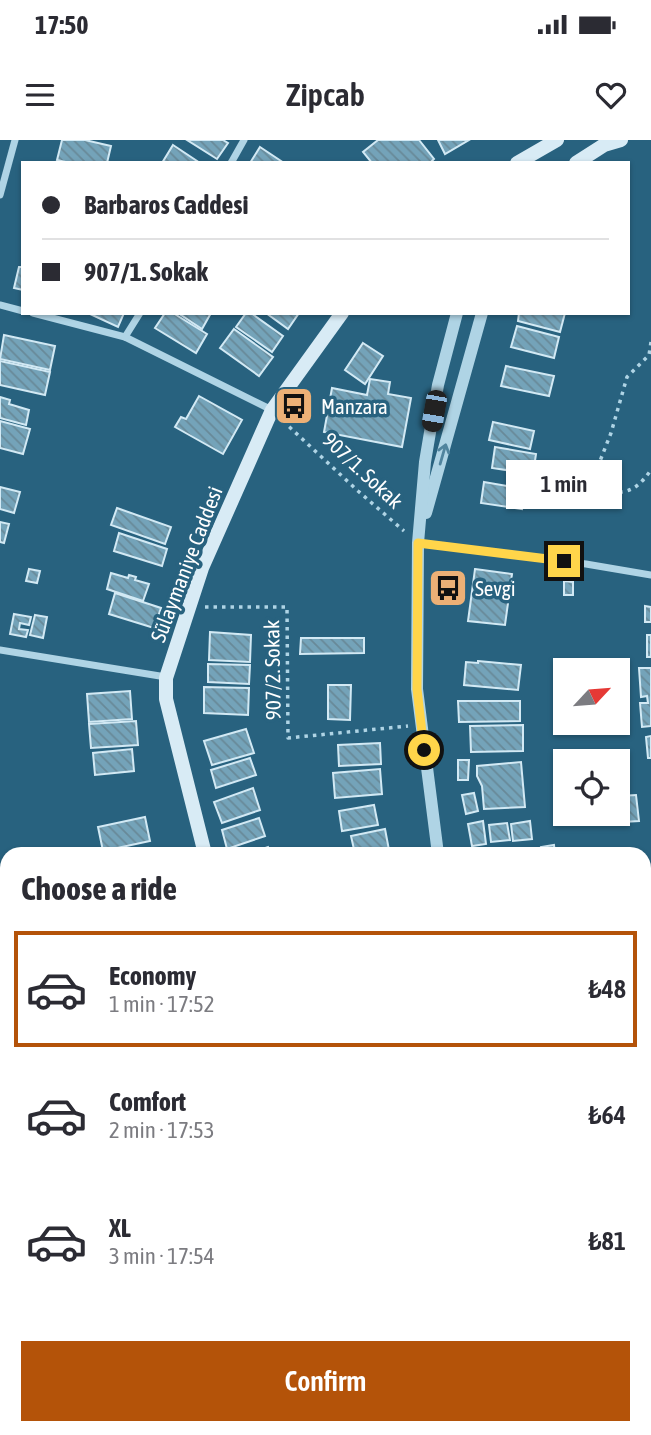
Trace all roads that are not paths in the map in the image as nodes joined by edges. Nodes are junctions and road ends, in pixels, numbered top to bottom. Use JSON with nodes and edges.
{"nodes":[{"id":1,"x":15,"y":140,"type":"edge"},
{"id":2,"x":244,"y":140,"type":"edge"},
{"id":3,"x":621,"y":140,"type":"edge"},
{"id":4,"x":553,"y":142,"type":"edge"},
{"id":5,"x":604,"y":143,"type":"edge"},
{"id":6,"x":232,"y":161,"type":"edge"},
{"id":7,"x":520,"y":161,"type":"edge"},
{"id":8,"x":537,"y":161,"type":"edge"},
{"id":9,"x":579,"y":161,"type":"edge"},
{"id":10,"x":0,"y":195,"type":"edge"},
{"id":11,"x":0,"y":305,"type":"edge"},
{"id":12,"x":21,"y":310,"type":"edge"},
{"id":13,"x":41,"y":315,"type":"edge"},
{"id":14,"x":139,"y":315,"type":"edge"},
{"id":15,"x":341,"y":315,"type":"edge"},
{"id":16,"x":457,"y":315,"type":"edge"},
{"id":17,"x":481,"y":315,"type":"edge"},
{"id":18,"x":125,"y":337,"type":"junction"},
{"id":19,"x":272,"y":410,"type":"junction"},
{"id":20,"x":418,"y":543,"type":"junction"},
{"id":21,"x":651,"y":575,"type":"edge"},
{"id":22,"x":0,"y":650,"type":"edge"},
{"id":23,"x":166,"y":678,"type":"junction"},
{"id":24,"x":203,"y":847,"type":"edge"},
{"id":25,"x":437,"y":847,"type":"edge"}],
"edges":[{"from":1,"to":10,"type":"street"},
{"from":2,"to":6,"type":"street"},
{"from":3,"to":5,"type":"main road"},
{"from":4,"to":7,"type":"main road"},
{"from":4,"to":8,"type":"main road"},
{"from":5,"to":9,"type":"main road"},
{"from":11,"to":12,"type":"street"},
{"from":13,"to":18,"type":"street"},
{"from":14,"to":18,"type":"street"},
{"from":15,"to":19,"type":"main road","name":"Sülaymaniye Caddesi"},
{"from":16,"to":20,"type":"street"},
{"from":20,"to":17,"type":"street","one_way":true},
{"from":18,"to":19,"type":"street"},
{"from":19,"to":23,"type":"main road","name":"Sülaymaniye Caddesi"},
{"from":20,"to":21,"type":"street"},
{"from":20,"to":25,"type":"street"},
{"from":22,"to":23,"type":"street"},
{"from":23,"to":24,"type":"main road","name":"Sülaymaniye Caddesi"}]}
